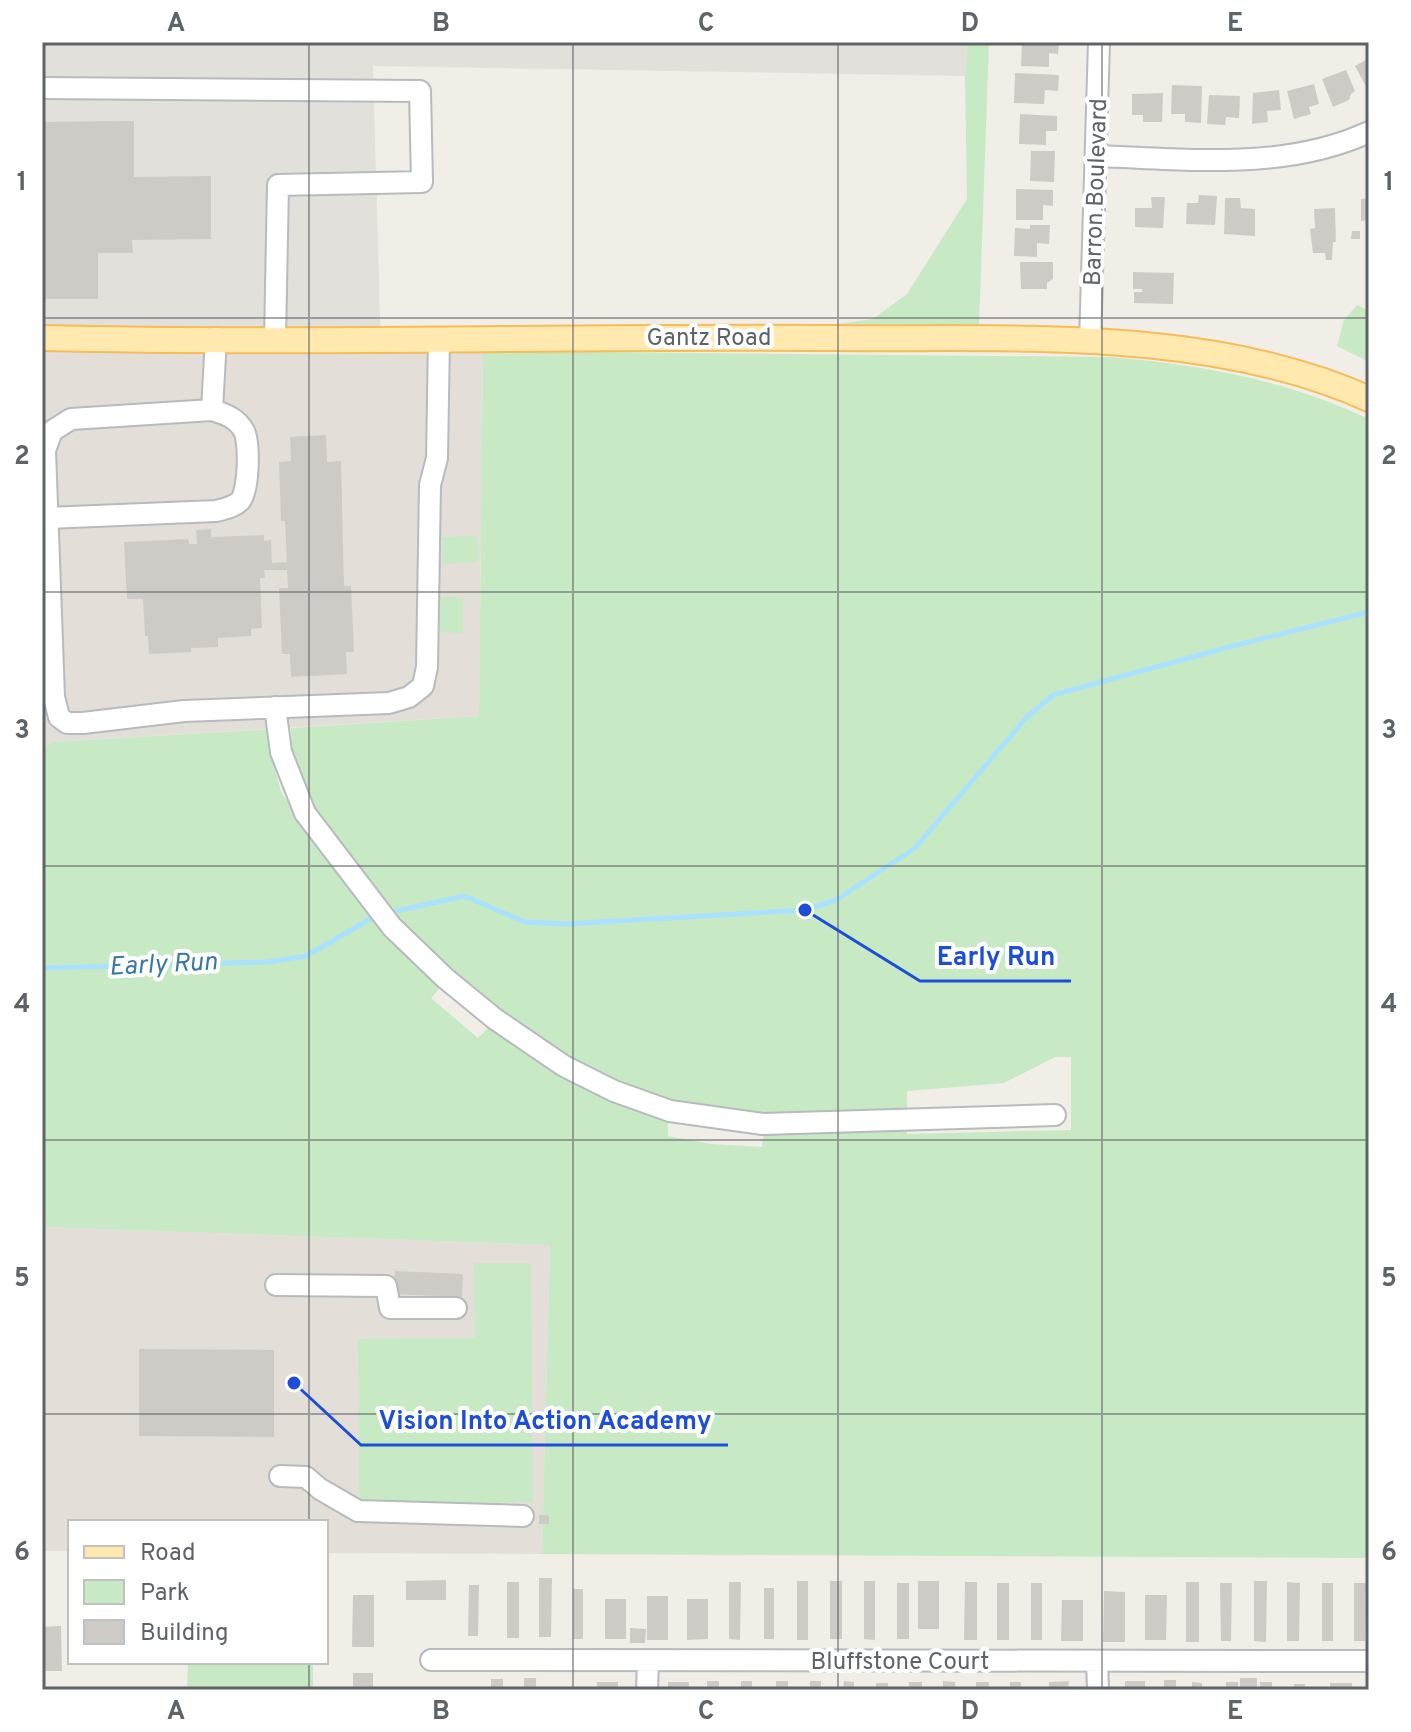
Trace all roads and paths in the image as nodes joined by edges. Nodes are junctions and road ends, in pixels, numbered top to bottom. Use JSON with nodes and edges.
{"nodes":[{"id":1,"x":1099,"y":42,"type":"edge"},
{"id":2,"x":42,"y":88,"type":"edge"},
{"id":3,"x":1369,"y":132,"type":"edge"},
{"id":4,"x":1097,"y":156,"type":"junction"},
{"id":5,"x":42,"y":338,"type":"edge"},
{"id":6,"x":216,"y":338,"type":"junction"},
{"id":7,"x":439,"y":338,"type":"junction"},
{"id":8,"x":275,"y":340,"type":"junction"},
{"id":9,"x":1090,"y":343,"type":"junction"},
{"id":10,"x":1369,"y":399,"type":"edge"},
{"id":11,"x":212,"y":410,"type":"junction"},
{"id":12,"x":47,"y":518,"type":"junction"},
{"id":13,"x":275,"y":707,"type":"junction"},
{"id":14,"x":51,"y":721,"type":"edge"},
{"id":15,"x":1055,"y":1115,"type":"dead end"},
{"id":16,"x":276,"y":1285,"type":"dead end"},
{"id":17,"x":456,"y":1308,"type":"dead end"},
{"id":18,"x":280,"y":1476,"type":"dead end"},
{"id":19,"x":523,"y":1516,"type":"dead end"},
{"id":20,"x":431,"y":1660,"type":"dead end"},
{"id":21,"x":648,"y":1661,"type":"junction"},
{"id":22,"x":1097,"y":1661,"type":"junction"},
{"id":23,"x":1369,"y":1661,"type":"edge"},
{"id":24,"x":647,"y":1690,"type":"edge"},
{"id":25,"x":1098,"y":1690,"type":"edge"}],
"edges":[{"from":1,"to":4,"type":"street","name":"Barron Boulevard"},
{"from":2,"to":8,"type":"street"},
{"from":3,"to":4,"type":"street"},
{"from":4,"to":9,"type":"street","name":"Barron Boulevard"},
{"from":5,"to":6,"type":"main road","name":"Gantz Road"},
{"from":6,"to":8,"type":"main road","name":"Gantz Road"},
{"from":6,"to":11,"type":"street"},
{"from":7,"to":8,"type":"main road","name":"Gantz Road"},
{"from":7,"to":9,"type":"main road","name":"Gantz Road"},
{"from":7,"to":13,"type":"street"},
{"from":9,"to":10,"type":"main road","name":"Gantz Road"},
{"from":11,"to":12,"type":"street"},
{"from":11,"to":12,"type":"street"},
{"from":12,"to":14,"type":"street"},
{"from":13,"to":14,"type":"street"},
{"from":13,"to":15,"type":"street"},
{"from":16,"to":17,"type":"street"},
{"from":18,"to":19,"type":"street"},
{"from":20,"to":21,"type":"street","name":"Bluffstone Court"},
{"from":21,"to":22,"type":"street","name":"Bluffstone Court"},
{"from":21,"to":24,"type":"street"},
{"from":22,"to":23,"type":"street","name":"Bluffstone Court"},
{"from":22,"to":25,"type":"street"}]}
